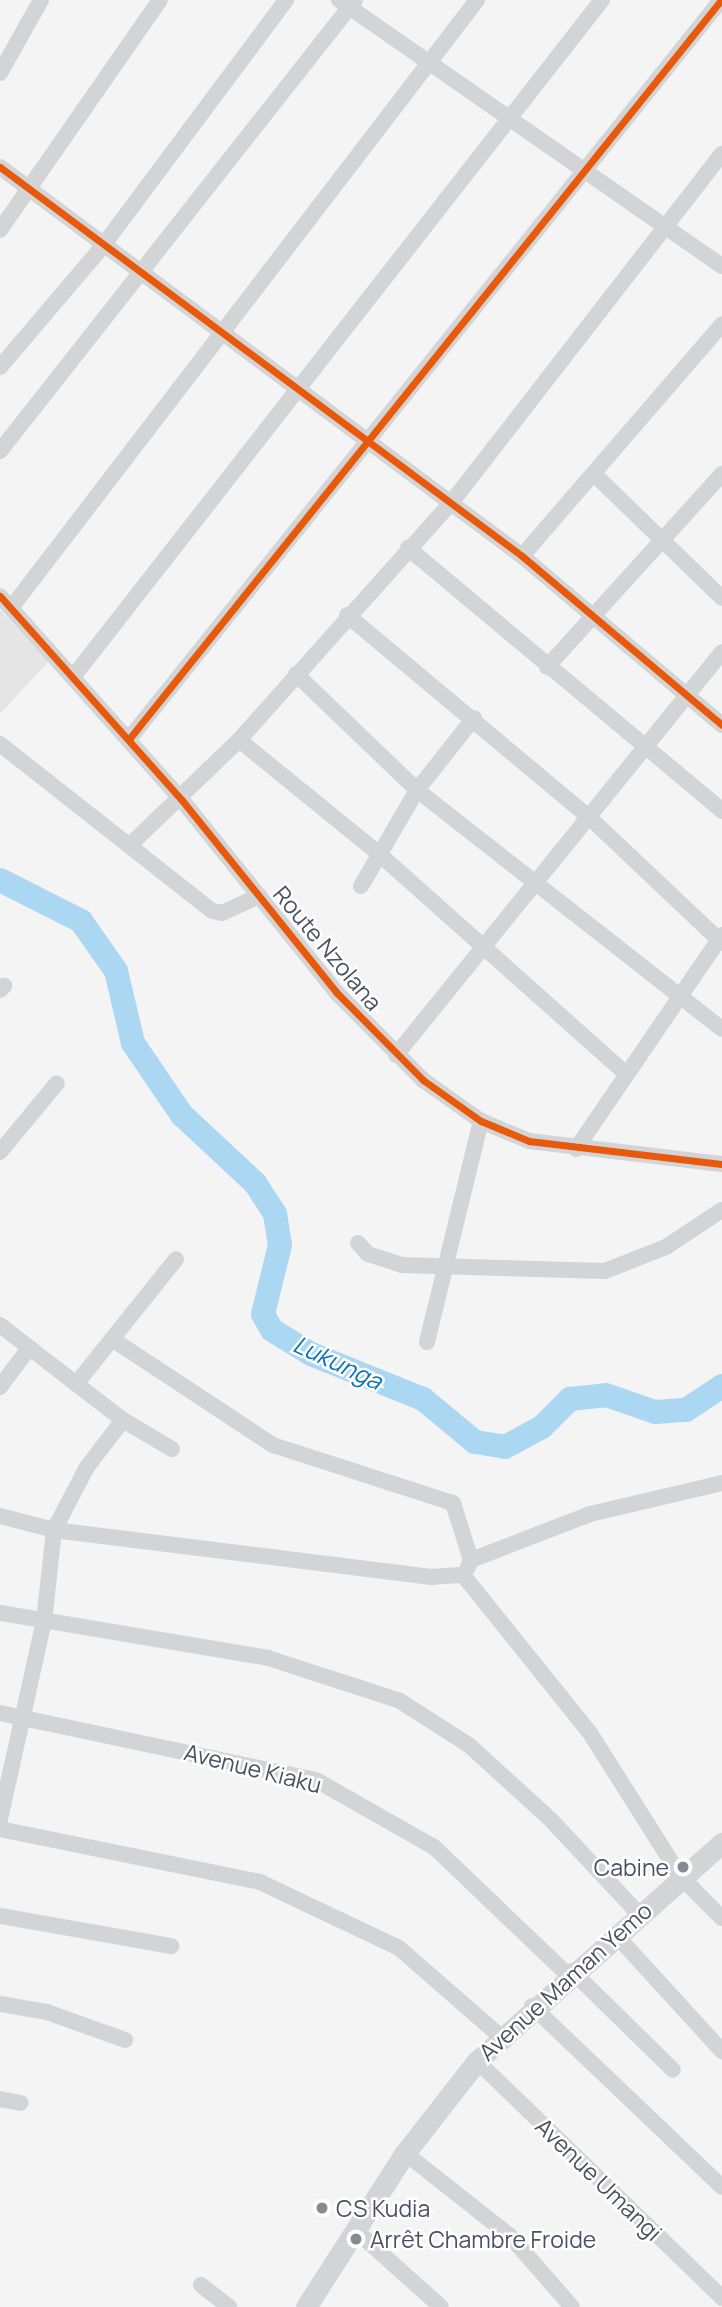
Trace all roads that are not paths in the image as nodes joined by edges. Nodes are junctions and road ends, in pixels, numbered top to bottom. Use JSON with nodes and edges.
{"nodes":[{"id":1,"x":41,"y":0,"type":"edge"},
{"id":2,"x":160,"y":0,"type":"edge"},
{"id":3,"x":286,"y":0,"type":"edge"},
{"id":4,"x":477,"y":0,"type":"edge"},
{"id":5,"x":601,"y":0,"type":"edge"},
{"id":6,"x":721,"y":0,"type":"edge"},
{"id":7,"x":348,"y":2,"type":"edge"},
{"id":8,"x":430,"y":62,"type":"junction"},
{"id":9,"x":0,"y":73,"type":"edge"},
{"id":10,"x":507,"y":121,"type":"junction"},
{"id":11,"x":722,"y":154,"type":"edge"},
{"id":12,"x":0,"y":167,"type":"edge"},
{"id":13,"x":588,"y":174,"type":"junction"},
{"id":14,"x":30,"y":190,"type":"junction"},
{"id":15,"x":667,"y":226,"type":"junction"},
{"id":16,"x":0,"y":230,"type":"edge"},
{"id":17,"x":102,"y":247,"type":"junction"},
{"id":18,"x":722,"y":266,"type":"edge"},
{"id":19,"x":142,"y":277,"type":"junction"},
{"id":20,"x":722,"y":324,"type":"edge"},
{"id":21,"x":223,"y":338,"type":"junction"},
{"id":22,"x":0,"y":368,"type":"edge"},
{"id":23,"x":297,"y":393,"type":"junction"},
{"id":24,"x":367,"y":443,"type":"junction"},
{"id":25,"x":0,"y":451,"type":"edge"},
{"id":26,"x":594,"y":474,"type":"junction"},
{"id":27,"x":722,"y":474,"type":"edge"},
{"id":28,"x":716,"y":493,"type":"edge"},
{"id":29,"x":451,"y":503,"type":"junction"},
{"id":30,"x":662,"y":540,"type":"junction"},
{"id":31,"x":408,"y":548,"type":"junction"},
{"id":32,"x":522,"y":556,"type":"junction"},
{"id":33,"x":722,"y":598,"type":"edge"},
{"id":34,"x":5,"y":602,"type":"edge"},
{"id":35,"x":347,"y":615,"type":"junction"},
{"id":36,"x":592,"y":615,"type":"junction"},
{"id":37,"x":722,"y":652,"type":"edge"},
{"id":38,"x":547,"y":667,"type":"junction"},
{"id":39,"x":296,"y":674,"type":"junction"},
{"id":40,"x":74,"y":677,"type":"junction"},
{"id":41,"x":690,"y":698,"type":"junction"},
{"id":42,"x":474,"y":718,"type":"junction"},
{"id":43,"x":722,"y":725,"type":"edge"},
{"id":44,"x":129,"y":739,"type":"junction"},
{"id":45,"x":239,"y":740,"type":"junction"},
{"id":46,"x":0,"y":744,"type":"edge"},
{"id":47,"x":649,"y":748,"type":"junction"},
{"id":48,"x":417,"y":790,"type":"junction"},
{"id":49,"x":181,"y":799,"type":"junction"},
{"id":50,"x":722,"y":811,"type":"edge"},
{"id":51,"x":591,"y":820,"type":"junction"},
{"id":52,"x":132,"y":843,"type":"junction"},
{"id":53,"x":377,"y":852,"type":"junction"},
{"id":54,"x":360,"y":886,"type":"dead end"},
{"id":55,"x":536,"y":887,"type":"junction"},
{"id":56,"x":259,"y":895,"type":"junction"},
{"id":57,"x":721,"y":940,"type":"edge"},
{"id":58,"x":485,"y":949,"type":"junction"},
{"id":59,"x":678,"y":994,"type":"junction"},
{"id":60,"x":722,"y":1029,"type":"edge"},
{"id":61,"x":396,"y":1055,"type":"junction"},
{"id":62,"x":624,"y":1071,"type":"junction"},
{"id":63,"x":57,"y":1083,"type":"dead end"},
{"id":64,"x":481,"y":1121,"type":"junction"},
{"id":65,"x":1,"y":1148,"type":"edge"},
{"id":66,"x":576,"y":1149,"type":"junction"},
{"id":67,"x":722,"y":1164,"type":"edge"},
{"id":68,"x":722,"y":1210,"type":"edge"},
{"id":69,"x":358,"y":1243,"type":"dead end"},
{"id":70,"x":176,"y":1259,"type":"dead end"},
{"id":71,"x":449,"y":1267,"type":"junction"},
{"id":72,"x":0,"y":1325,"type":"edge"},
{"id":73,"x":112,"y":1339,"type":"junction"},
{"id":74,"x":427,"y":1342,"type":"dead end"},
{"id":75,"x":29,"y":1348,"type":"junction"},
{"id":76,"x":76,"y":1384,"type":"junction"},
{"id":77,"x":0,"y":1387,"type":"edge"},
{"id":78,"x":123,"y":1420,"type":"junction"},
{"id":79,"x":172,"y":1449,"type":"dead end"},
{"id":80,"x":722,"y":1483,"type":"edge"},
{"id":81,"x":0,"y":1516,"type":"edge"},
{"id":82,"x":54,"y":1530,"type":"junction"},
{"id":83,"x":471,"y":1560,"type":"junction"},
{"id":84,"x":463,"y":1575,"type":"junction"},
{"id":85,"x":0,"y":1613,"type":"edge"},
{"id":86,"x":44,"y":1621,"type":"junction"},
{"id":87,"x":0,"y":1713,"type":"edge"},
{"id":88,"x":23,"y":1717,"type":"junction"},
{"id":89,"x":0,"y":1819,"type":"edge"},
{"id":90,"x":0,"y":1829,"type":"edge"},
{"id":91,"x":722,"y":1843,"type":"edge"},
{"id":92,"x":681,"y":1877,"type":"junction"},
{"id":93,"x":638,"y":1913,"type":"junction"},
{"id":94,"x":0,"y":1916,"type":"edge"},
{"id":95,"x":722,"y":1918,"type":"edge"},
{"id":96,"x":615,"y":1934,"type":"junction"},
{"id":97,"x":171,"y":1947,"type":"dead end"},
{"id":98,"x":570,"y":1973,"type":"junction"},
{"id":99,"x":0,"y":2004,"type":"edge"},
{"id":100,"x":532,"y":2006,"type":"junction"},
{"id":101,"x":500,"y":2036,"type":"junction"},
{"id":102,"x":125,"y":2040,"type":"dead end"},
{"id":103,"x":722,"y":2051,"type":"edge"},
{"id":104,"x":477,"y":2061,"type":"junction"},
{"id":105,"x":673,"y":2070,"type":"dead end"},
{"id":106,"x":0,"y":2099,"type":"edge"},
{"id":107,"x":21,"y":2103,"type":"dead end"},
{"id":108,"x":405,"y":2152,"type":"junction"},
{"id":109,"x":722,"y":2187,"type":"edge"},
{"id":110,"x":355,"y":2230,"type":"junction"},
{"id":111,"x":201,"y":2285,"type":"dead end"},
{"id":112,"x":722,"y":2298,"type":"edge"},
{"id":113,"x":229,"y":2307,"type":"edge"},
{"id":114,"x":306,"y":2307,"type":"edge"},
{"id":115,"x":441,"y":2307,"type":"edge"},
{"id":116,"x":572,"y":2307,"type":"edge"}],
"edges":[{"from":1,"to":9,"type":"street"},
{"from":2,"to":14,"type":"street"},
{"from":3,"to":17,"type":"street"},
{"from":4,"to":8,"type":"street"},
{"from":5,"to":10,"type":"street"},
{"from":6,"to":13,"type":"street"},
{"from":7,"to":8,"type":"street"},
{"from":7,"to":19,"type":"street"},
{"from":8,"to":10,"type":"street"},
{"from":8,"to":21,"type":"street"},
{"from":10,"to":13,"type":"street"},
{"from":10,"to":23,"type":"street"},
{"from":11,"to":15,"type":"street"},
{"from":12,"to":14,"type":"street"},
{"from":13,"to":15,"type":"street"},
{"from":13,"to":24,"type":"street"},
{"from":14,"to":16,"type":"street"},
{"from":14,"to":17,"type":"street"},
{"from":15,"to":18,"type":"street"},
{"from":15,"to":29,"type":"street"},
{"from":17,"to":19,"type":"street"},
{"from":17,"to":22,"type":"street"},
{"from":19,"to":21,"type":"street"},
{"from":19,"to":25,"type":"street"},
{"from":20,"to":26,"type":"street"},
{"from":21,"to":23,"type":"street"},
{"from":21,"to":34,"type":"street"},
{"from":23,"to":24,"type":"street"},
{"from":23,"to":40,"type":"street"},
{"from":24,"to":29,"type":"street"},
{"from":24,"to":44,"type":"street"},
{"from":26,"to":30,"type":"street"},
{"from":26,"to":32,"type":"street"},
{"from":27,"to":28,"type":"street"},
{"from":28,"to":30,"type":"street"},
{"from":29,"to":31,"type":"street"},
{"from":29,"to":32,"type":"street"},
{"from":30,"to":33,"type":"street"},
{"from":30,"to":36,"type":"street"},
{"from":31,"to":35,"type":"street"},
{"from":31,"to":38,"type":"street"},
{"from":32,"to":36,"type":"street"},
{"from":34,"to":40,"type":"street","name":"Route Nzolana"},
{"from":35,"to":39,"type":"street"},
{"from":35,"to":42,"type":"street"},
{"from":36,"to":38,"type":"street"},
{"from":36,"to":41,"type":"street"},
{"from":37,"to":41,"type":"street"},
{"from":38,"to":47,"type":"street"},
{"from":39,"to":45,"type":"street"},
{"from":39,"to":48,"type":"street"},
{"from":40,"to":44,"type":"street","name":"Route Nzolana"},
{"from":41,"to":43,"type":"street"},
{"from":41,"to":47,"type":"street"},
{"from":42,"to":48,"type":"street"},
{"from":42,"to":51,"type":"street"},
{"from":44,"to":49,"type":"street","name":"Route Nzolana"},
{"from":45,"to":49,"type":"street"},
{"from":45,"to":53,"type":"street"},
{"from":46,"to":52,"type":"street"},
{"from":47,"to":50,"type":"street"},
{"from":47,"to":51,"type":"street"},
{"from":48,"to":53,"type":"street"},
{"from":48,"to":55,"type":"street"},
{"from":49,"to":52,"type":"street"},
{"from":49,"to":56,"type":"street","name":"Route Nzolana"},
{"from":51,"to":55,"type":"street"},
{"from":51,"to":57,"type":"street"},
{"from":52,"to":56,"type":"street"},
{"from":53,"to":54,"type":"street"},
{"from":53,"to":58,"type":"street"},
{"from":55,"to":58,"type":"street"},
{"from":55,"to":59,"type":"street"},
{"from":56,"to":61,"type":"street","name":"Route Nzolana"},
{"from":57,"to":59,"type":"street"},
{"from":58,"to":61,"type":"street"},
{"from":58,"to":62,"type":"street"},
{"from":59,"to":60,"type":"street"},
{"from":59,"to":62,"type":"street"},
{"from":61,"to":64,"type":"street","name":"Route Nzolana"},
{"from":62,"to":66,"type":"street"},
{"from":63,"to":65,"type":"street"},
{"from":64,"to":66,"type":"street","name":"Route Nzolana"},
{"from":64,"to":71,"type":"street"},
{"from":66,"to":67,"type":"street","name":"Route Nzolana"},
{"from":68,"to":71,"type":"street"},
{"from":69,"to":71,"type":"street"},
{"from":70,"to":73,"type":"street"},
{"from":71,"to":74,"type":"street"},
{"from":72,"to":75,"type":"street"},
{"from":73,"to":76,"type":"street"},
{"from":73,"to":83,"type":"street"},
{"from":75,"to":76,"type":"street"},
{"from":75,"to":77,"type":"street"},
{"from":76,"to":78,"type":"street"},
{"from":78,"to":79,"type":"street"},
{"from":78,"to":82,"type":"street"},
{"from":80,"to":83,"type":"street"},
{"from":81,"to":82,"type":"street"},
{"from":82,"to":84,"type":"street"},
{"from":82,"to":86,"type":"street"},
{"from":83,"to":84,"type":"street"},
{"from":84,"to":92,"type":"street"},
{"from":85,"to":86,"type":"street"},
{"from":86,"to":88,"type":"street"},
{"from":86,"to":93,"type":"street"},
{"from":87,"to":88,"type":"street","name":"Avenue Kiaku"},
{"from":88,"to":89,"type":"street"},
{"from":88,"to":98,"type":"street","name":"Avenue Kiaku"},
{"from":90,"to":101,"type":"street"},
{"from":91,"to":92,"type":"street","name":"Avenue Maman Yemo"},
{"from":92,"to":93,"type":"street","name":"Avenue Maman Yemo"},
{"from":92,"to":95,"type":"street"},
{"from":93,"to":96,"type":"street","name":"Avenue Maman Yemo"},
{"from":94,"to":97,"type":"street"},
{"from":96,"to":98,"type":"street","name":"Avenue Maman Yemo"},
{"from":96,"to":103,"type":"street"},
{"from":98,"to":100,"type":"street","name":"Avenue Maman Yemo"},
{"from":98,"to":105,"type":"street","name":"Avenue Kiaku"},
{"from":99,"to":102,"type":"street"},
{"from":100,"to":101,"type":"street","name":"Avenue Maman Yemo"},
{"from":100,"to":109,"type":"street"},
{"from":101,"to":104,"type":"street","name":"Avenue Maman Yemo"},
{"from":104,"to":108,"type":"street","name":"Avenue Maman Yemo"},
{"from":104,"to":112,"type":"street","name":"Avenue Umangi"},
{"from":106,"to":107,"type":"street"},
{"from":108,"to":110,"type":"street","name":"Avenue Maman Yemo"},
{"from":108,"to":116,"type":"street"},
{"from":110,"to":114,"type":"street","name":"Avenue Maman Yemo"},
{"from":110,"to":115,"type":"street"},
{"from":111,"to":113,"type":"street"}]}
